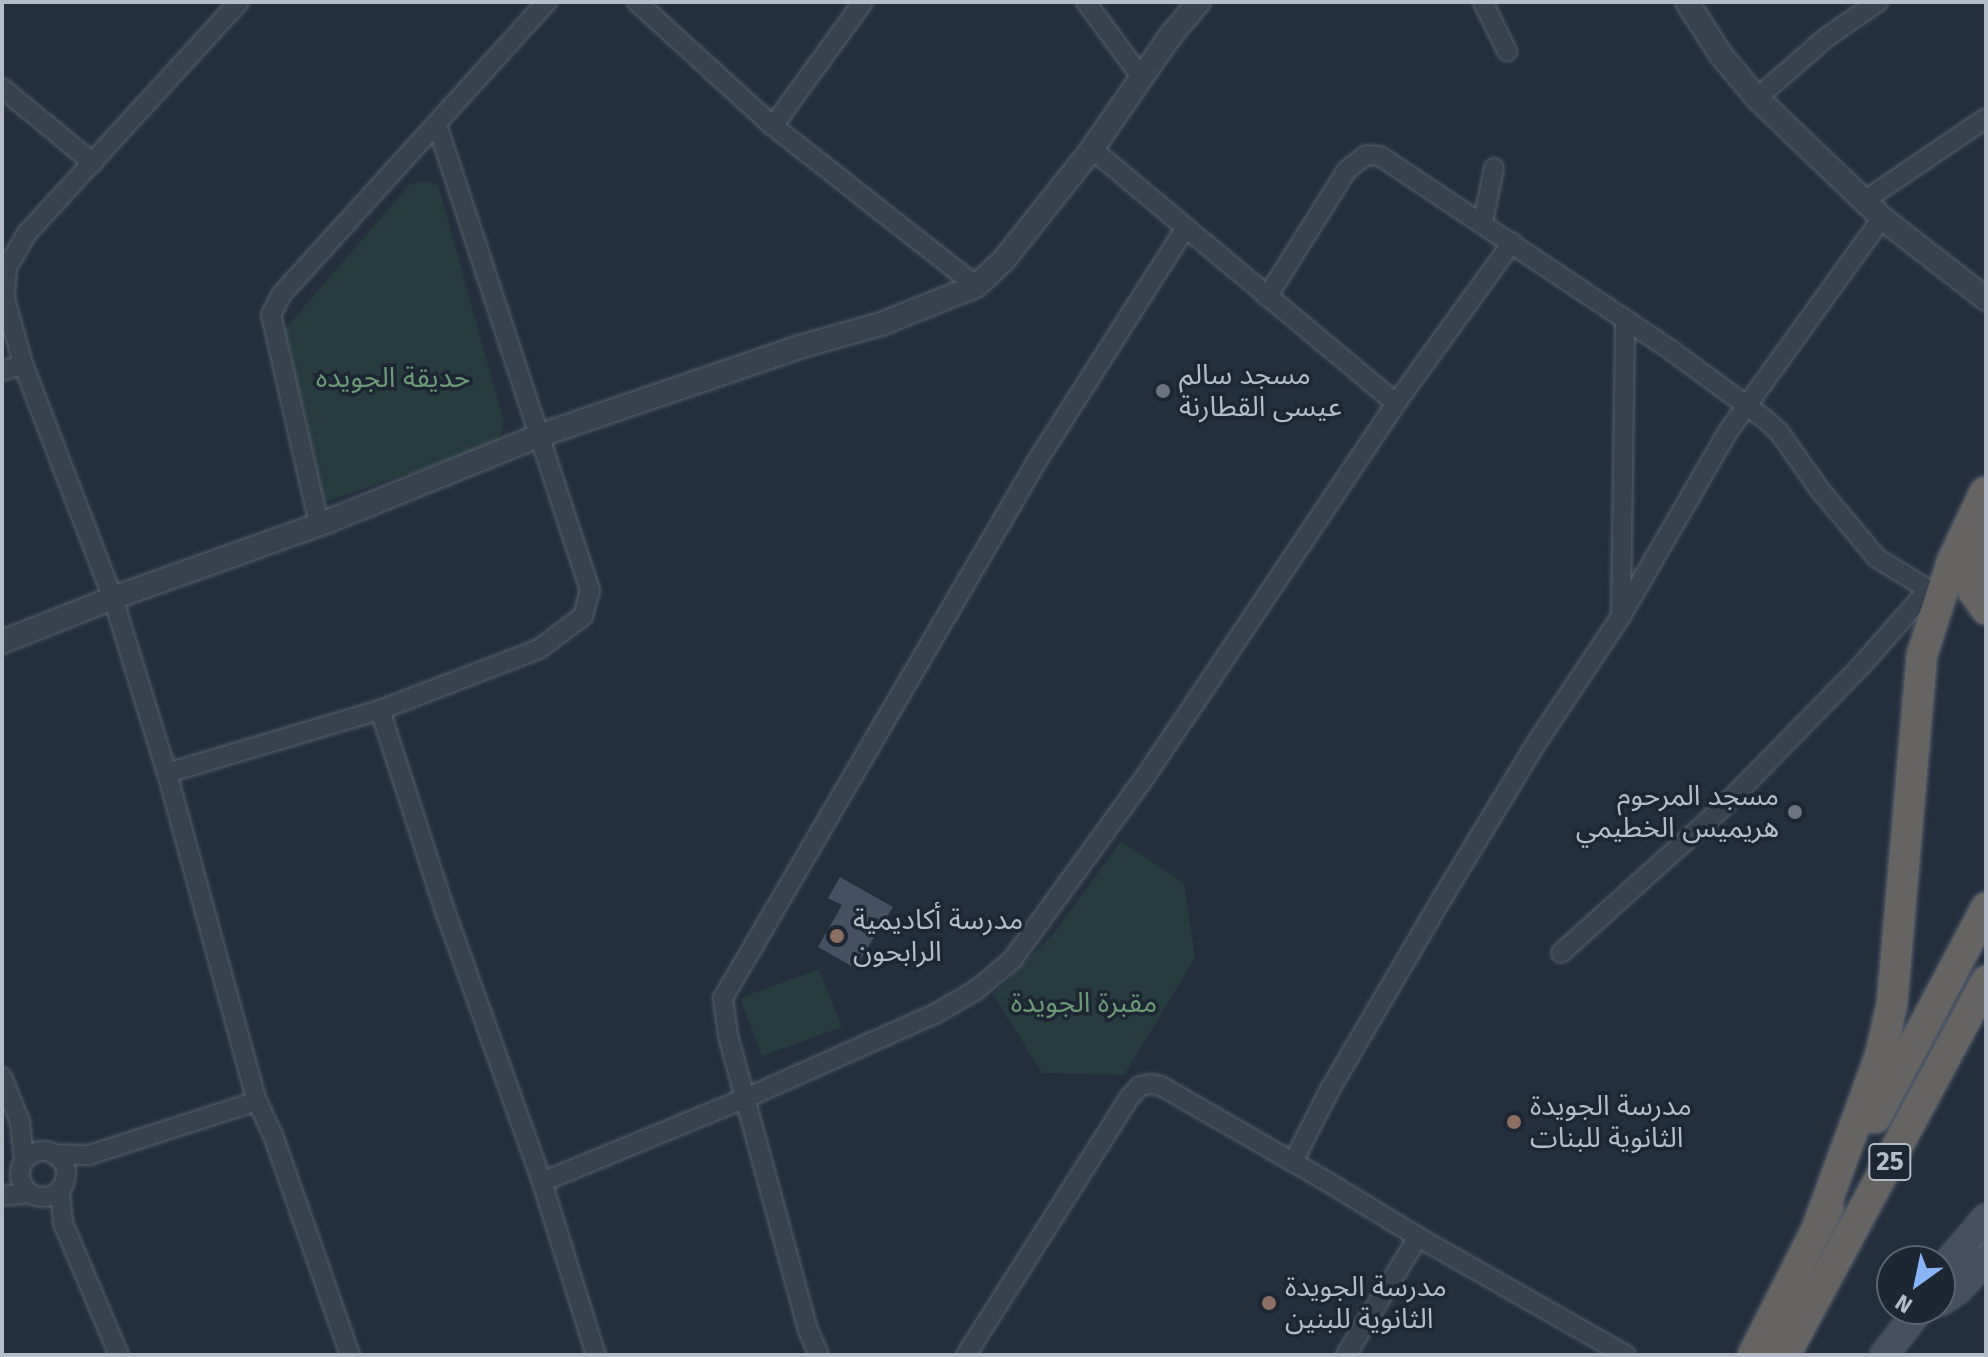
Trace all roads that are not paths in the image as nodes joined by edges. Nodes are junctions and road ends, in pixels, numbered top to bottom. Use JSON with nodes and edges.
{"nodes":[{"id":1,"x":547,"y":2,"type":"edge"},
{"id":2,"x":637,"y":2,"type":"edge"},
{"id":3,"x":863,"y":2,"type":"edge"},
{"id":4,"x":1086,"y":2,"type":"edge"},
{"id":5,"x":1199,"y":2,"type":"edge"},
{"id":6,"x":1483,"y":2,"type":"edge"},
{"id":7,"x":1687,"y":2,"type":"edge"},
{"id":8,"x":1878,"y":2,"type":"edge"},
{"id":9,"x":231,"y":5,"type":"edge"},
{"id":10,"x":1507,"y":51,"type":"dead end"},
{"id":11,"x":1141,"y":77,"type":"junction"},
{"id":12,"x":2,"y":88,"type":"edge"},
{"id":13,"x":1757,"y":98,"type":"junction"},
{"id":14,"x":1986,"y":118,"type":"edge"},
{"id":15,"x":437,"y":125,"type":"junction"},
{"id":16,"x":773,"y":126,"type":"junction"},
{"id":17,"x":1092,"y":149,"type":"junction"},
{"id":18,"x":93,"y":163,"type":"junction"},
{"id":19,"x":1494,"y":168,"type":"dead end"},
{"id":20,"x":1864,"y":201,"type":"junction"},
{"id":21,"x":1882,"y":218,"type":"junction"},
{"id":22,"x":1483,"y":222,"type":"junction"},
{"id":23,"x":1185,"y":229,"type":"junction"},
{"id":24,"x":1512,"y":243,"type":"junction"},
{"id":25,"x":976,"y":286,"type":"junction"},
{"id":26,"x":1267,"y":297,"type":"junction"},
{"id":27,"x":1986,"y":299,"type":"edge"},
{"id":28,"x":1625,"y":319,"type":"junction"},
{"id":29,"x":23,"y":364,"type":"junction"},
{"id":30,"x":2,"y":371,"type":"edge"},
{"id":31,"x":1396,"y":403,"type":"junction"},
{"id":32,"x":1745,"y":404,"type":"junction"},
{"id":33,"x":538,"y":436,"type":"junction"},
{"id":34,"x":1986,"y":491,"type":"edge"},
{"id":35,"x":319,"y":524,"type":"junction"},
{"id":36,"x":1934,"y":593,"type":"junction"},
{"id":37,"x":113,"y":598,"type":"junction"},
{"id":38,"x":1986,"y":609,"type":"edge"},
{"id":39,"x":1621,"y":616,"type":"junction"},
{"id":40,"x":2,"y":642,"type":"edge"},
{"id":41,"x":380,"y":710,"type":"junction"},
{"id":42,"x":167,"y":773,"type":"junction"},
{"id":43,"x":1986,"y":908,"type":"edge"},
{"id":44,"x":1561,"y":953,"type":"dead end"},
{"id":45,"x":1986,"y":981,"type":"edge"},
{"id":46,"x":2,"y":1077,"type":"edge"},
{"id":47,"x":746,"y":1098,"type":"junction"},
{"id":48,"x":257,"y":1101,"type":"junction"},
{"id":49,"x":20,"y":1122,"type":"junction"},
{"id":50,"x":49,"y":1152,"type":"junction"},
{"id":51,"x":89,"y":1155,"type":"junction"},
{"id":52,"x":1293,"y":1162,"type":"junction"},
{"id":53,"x":22,"y":1168,"type":"junction"},
{"id":54,"x":542,"y":1182,"type":"junction"},
{"id":55,"x":63,"y":1185,"type":"junction"},
{"id":56,"x":2,"y":1189,"type":"edge"},
{"id":57,"x":36,"y":1195,"type":"junction"},
{"id":58,"x":2,"y":1196,"type":"edge"},
{"id":59,"x":1986,"y":1218,"type":"edge"},
{"id":60,"x":63,"y":1223,"type":"junction"},
{"id":61,"x":1819,"y":1223,"type":"junction"},
{"id":62,"x":1418,"y":1237,"type":"junction"},
{"id":63,"x":1956,"y":1253,"type":"edge"},
{"id":64,"x":1986,"y":1259,"type":"edge"},
{"id":65,"x":1956,"y":1291,"type":"edge"},
{"id":66,"x":1911,"y":1325,"type":"edge"},
{"id":67,"x":119,"y":1355,"type":"edge"},
{"id":68,"x":350,"y":1355,"type":"edge"},
{"id":69,"x":596,"y":1355,"type":"edge"},
{"id":70,"x":819,"y":1355,"type":"edge"},
{"id":71,"x":966,"y":1355,"type":"edge"},
{"id":72,"x":1346,"y":1355,"type":"edge"},
{"id":73,"x":1626,"y":1355,"type":"edge"},
{"id":74,"x":1753,"y":1355,"type":"edge"},
{"id":75,"x":1785,"y":1355,"type":"edge"},
{"id":76,"x":1884,"y":1355,"type":"edge"}],
"edges":[{"from":1,"to":15,"type":"street"},
{"from":2,"to":16,"type":"street"},
{"from":3,"to":16,"type":"street"},
{"from":4,"to":11,"type":"street"},
{"from":5,"to":11,"type":"street"},
{"from":6,"to":10,"type":"street"},
{"from":7,"to":13,"type":"street"},
{"from":8,"to":13,"type":"street"},
{"from":9,"to":18,"type":"street"},
{"from":11,"to":17,"type":"street"},
{"from":12,"to":18,"type":"street"},
{"from":13,"to":20,"type":"street"},
{"from":14,"to":20,"type":"street"},
{"from":15,"to":33,"type":"street"},
{"from":15,"to":35,"type":"street"},
{"from":16,"to":25,"type":"street"},
{"from":17,"to":23,"type":"street"},
{"from":17,"to":25,"type":"street"},
{"from":18,"to":29,"type":"street"},
{"from":19,"to":22,"type":"street"},
{"from":20,"to":21,"type":"street"},
{"from":21,"to":27,"type":"street"},
{"from":21,"to":32,"type":"street"},
{"from":22,"to":24,"type":"street"},
{"from":22,"to":26,"type":"street"},
{"from":23,"to":26,"type":"street"},
{"from":23,"to":47,"type":"street"},
{"from":24,"to":28,"type":"street"},
{"from":24,"to":31,"type":"street"},
{"from":25,"to":33,"type":"street"},
{"from":26,"to":31,"type":"street"},
{"from":28,"to":32,"type":"street"},
{"from":28,"to":39,"type":"street"},
{"from":29,"to":30,"type":"street"},
{"from":29,"to":37,"type":"street"},
{"from":31,"to":47,"type":"street"},
{"from":32,"to":36,"type":"street"},
{"from":32,"to":39,"type":"street"},
{"from":33,"to":35,"type":"street"},
{"from":33,"to":41,"type":"street"},
{"from":34,"to":36,"type":"highway"},
{"from":34,"to":38,"type":"highway"},
{"from":35,"to":37,"type":"street"},
{"from":36,"to":44,"type":"street"},
{"from":36,"to":61,"type":"highway"},
{"from":37,"to":40,"type":"street"},
{"from":37,"to":42,"type":"street"},
{"from":39,"to":52,"type":"street"},
{"from":41,"to":42,"type":"street"},
{"from":41,"to":54,"type":"street"},
{"from":42,"to":48,"type":"street"},
{"from":43,"to":61,"type":"highway","number":"25"},
{"from":45,"to":75,"type":"highway","number":"25"},
{"from":46,"to":49,"type":"street"},
{"from":47,"to":54,"type":"street"},
{"from":47,"to":70,"type":"street"},
{"from":48,"to":51,"type":"street"},
{"from":48,"to":68,"type":"street"},
{"from":49,"to":50,"type":"street"},
{"from":49,"to":53,"type":"street"},
{"from":50,"to":51,"type":"street"},
{"from":50,"to":53,"type":"street"},
{"from":50,"to":55,"type":"street"},
{"from":51,"to":55,"type":"street"},
{"from":52,"to":62,"type":"street"},
{"from":52,"to":71,"type":"street"},
{"from":53,"to":56,"type":"street"},
{"from":53,"to":57,"type":"street"},
{"from":54,"to":69,"type":"street"},
{"from":55,"to":57,"type":"street"},
{"from":55,"to":60,"type":"street"},
{"from":57,"to":58,"type":"street"},
{"from":57,"to":60,"type":"street"},
{"from":59,"to":63,"type":"main road"},
{"from":60,"to":67,"type":"street"},
{"from":61,"to":74,"type":"highway","number":"25"},
{"from":62,"to":72,"type":"street"},
{"from":62,"to":73,"type":"street"},
{"from":64,"to":65,"type":"main road"},
{"from":66,"to":76,"type":"main road"}]}
